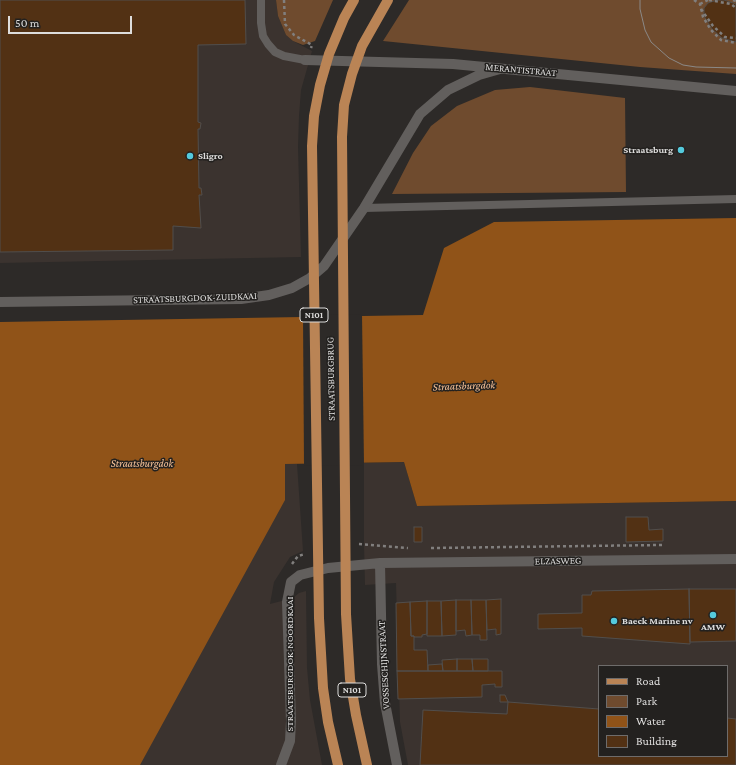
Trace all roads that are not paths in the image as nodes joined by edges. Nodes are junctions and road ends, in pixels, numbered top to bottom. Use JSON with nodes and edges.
{"nodes":[{"id":1,"x":261,"y":0,"type":"edge"},
{"id":2,"x":354,"y":0,"type":"edge"},
{"id":3,"x":388,"y":0,"type":"edge"},
{"id":4,"x":305,"y":60,"type":"joint"},
{"id":5,"x":500,"y":69,"type":"junction"},
{"id":6,"x":736,"y":91,"type":"edge"},
{"id":7,"x":736,"y":199,"type":"edge"},
{"id":8,"x":364,"y":208,"type":"junction"},
{"id":9,"x":0,"y":302,"type":"edge"},
{"id":10,"x":736,"y":559,"type":"edge"},
{"id":11,"x":380,"y":563,"type":"junction"},
{"id":12,"x":281,"y":765,"type":"edge"},
{"id":13,"x":338,"y":765,"type":"edge"},
{"id":14,"x":367,"y":765,"type":"edge"},
{"id":15,"x":397,"y":765,"type":"edge"}],
"edges":[{"from":1,"to":4,"type":"lane"},
{"from":2,"to":13,"type":"main road","name":"STRAATSBURGBRUG","number":"N101"},
{"from":3,"to":14,"type":"main road","name":"STRAATSBURGBRUG","number":"N101"},
{"from":4,"to":5,"type":"street","name":"MERANTISTRAAT"},
{"from":5,"to":6,"type":"street","name":"MERANTISTRAAT"},
{"from":5,"to":8,"type":"street","name":"STRAATSBURGDOK-ZUIDKAAI"},
{"from":7,"to":8,"type":"lane"},
{"from":8,"to":9,"type":"street","name":"STRAATSBURGDOK-ZUIDKAAI"},
{"from":10,"to":11,"type":"street","name":"ELZASWEG"},
{"from":11,"to":12,"type":"street","name":"STRAATSBURGDOK-NOORDKAAI"},
{"from":11,"to":15,"type":"street","name":"VOSSESCHIJNSTRAAT"}]}
